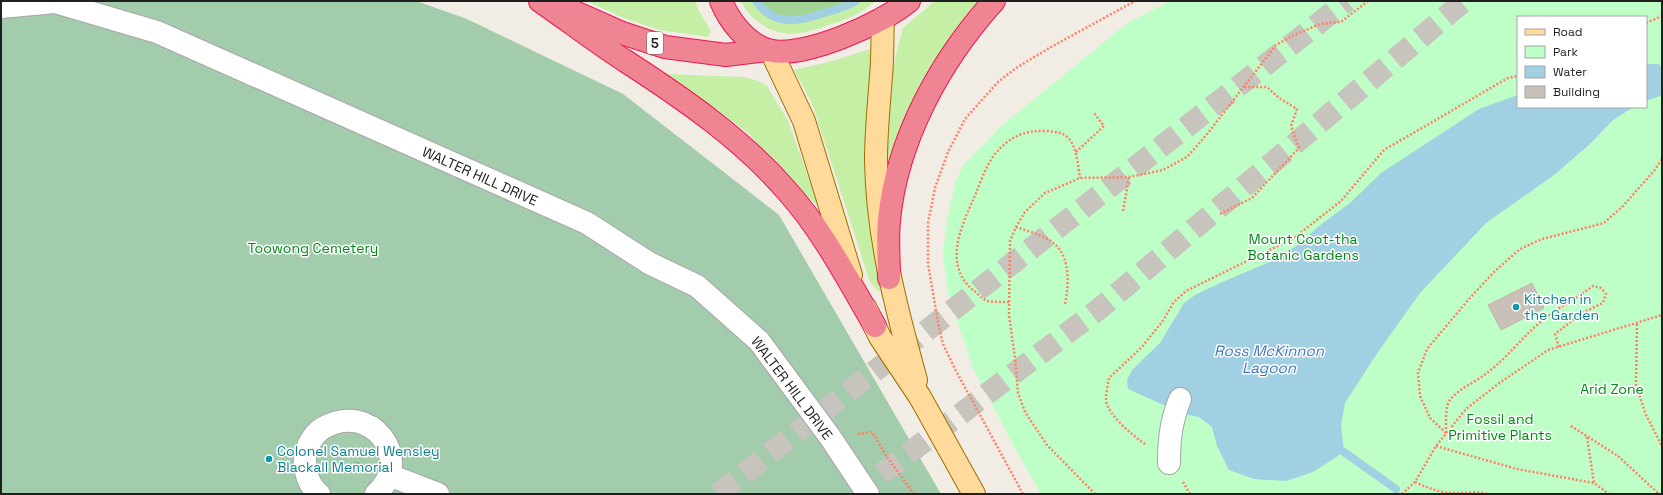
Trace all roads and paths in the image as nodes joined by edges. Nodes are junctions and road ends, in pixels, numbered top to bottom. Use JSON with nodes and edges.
{"nodes":[{"id":1,"x":540,"y":1,"type":"edge"},
{"id":2,"x":550,"y":1,"type":"edge"},
{"id":3,"x":721,"y":1,"type":"edge"},
{"id":4,"x":909,"y":1,"type":"edge"},
{"id":5,"x":994,"y":1,"type":"edge"},
{"id":6,"x":1135,"y":1,"type":"edge"},
{"id":7,"x":1368,"y":1,"type":"edge"},
{"id":8,"x":1,"y":7,"type":"edge"},
{"id":9,"x":888,"y":11,"type":"edge"},
{"id":10,"x":1662,"y":16,"type":"edge"},
{"id":11,"x":1647,"y":23,"type":"edge"},
{"id":12,"x":769,"y":51,"type":"junction"},
{"id":13,"x":1517,"y":76,"type":"edge"},
{"id":14,"x":1242,"y":87,"type":"junction"},
{"id":15,"x":1094,"y":113,"type":"dead end"},
{"id":16,"x":1076,"y":152,"type":"junction"},
{"id":17,"x":1662,"y":159,"type":"edge"},
{"id":18,"x":1080,"y":178,"type":"junction"},
{"id":19,"x":1129,"y":178,"type":"junction"},
{"id":20,"x":1123,"y":211,"type":"dead end"},
{"id":21,"x":1220,"y":214,"type":"dead end"},
{"id":22,"x":1016,"y":227,"type":"junction"},
{"id":23,"x":889,"y":278,"type":"junction"},
{"id":24,"x":1009,"y":302,"type":"junction"},
{"id":25,"x":1065,"y":305,"type":"dead end"},
{"id":26,"x":1662,"y":315,"type":"edge"},
{"id":27,"x":1637,"y":324,"type":"junction"},
{"id":28,"x":875,"y":326,"type":"junction"},
{"id":29,"x":1559,"y":347,"type":"junction"},
{"id":30,"x":920,"y":397,"type":"junction"},
{"id":31,"x":1180,"y":399,"type":"dead end"},
{"id":32,"x":1571,"y":426,"type":"dead end"},
{"id":33,"x":1446,"y":433,"type":"junction"},
{"id":34,"x":1587,"y":437,"type":"junction"},
{"id":35,"x":1436,"y":446,"type":"junction"},
{"id":36,"x":1662,"y":446,"type":"edge"},
{"id":37,"x":887,"y":458,"type":"dead end"},
{"id":38,"x":1169,"y":463,"type":"junction"},
{"id":39,"x":388,"y":475,"type":"junction"},
{"id":40,"x":1415,"y":482,"type":"junction"},
{"id":41,"x":1594,"y":483,"type":"junction"},
{"id":42,"x":319,"y":494,"type":"edge"},
{"id":43,"x":376,"y":494,"type":"edge"},
{"id":44,"x":438,"y":494,"type":"edge"},
{"id":45,"x":868,"y":494,"type":"edge"},
{"id":46,"x":914,"y":494,"type":"edge"},
{"id":47,"x":974,"y":494,"type":"edge"},
{"id":48,"x":1023,"y":494,"type":"edge"},
{"id":49,"x":1094,"y":494,"type":"edge"},
{"id":50,"x":1190,"y":494,"type":"edge"},
{"id":51,"x":1402,"y":494,"type":"edge"},
{"id":52,"x":1487,"y":494,"type":"edge"},
{"id":53,"x":1609,"y":494,"type":"edge"},
{"id":54,"x":1659,"y":494,"type":"edge"}],
"edges":[{"from":1,"to":28,"type":"highway"},
{"from":2,"to":12,"type":"highway","number":"5"},
{"from":3,"to":12,"type":"highway"},
{"from":4,"to":9,"type":"highway"},
{"from":5,"to":23,"type":"highway"},
{"from":6,"to":48,"type":"path"},
{"from":7,"to":14,"type":"path"},
{"from":8,"to":45,"type":"lane","name":"WALTER HILL DRIVE"},
{"from":9,"to":12,"type":"highway","number":"5"},
{"from":9,"to":23,"type":"main road"},
{"from":10,"to":11,"type":"path"},
{"from":12,"to":28,"type":"main road"},
{"from":13,"to":38,"type":"path"},
{"from":14,"to":19,"type":"path"},
{"from":14,"to":21,"type":"path"},
{"from":15,"to":16,"type":"path"},
{"from":16,"to":18,"type":"path"},
{"from":16,"to":24,"type":"path"},
{"from":17,"to":33,"type":"path"},
{"from":18,"to":19,"type":"path"},
{"from":18,"to":22,"type":"path"},
{"from":19,"to":20,"type":"path"},
{"from":22,"to":24,"type":"path"},
{"from":22,"to":25,"type":"path"},
{"from":23,"to":30,"type":"main road"},
{"from":24,"to":49,"type":"path"},
{"from":26,"to":27,"type":"path"},
{"from":27,"to":29,"type":"path"},
{"from":27,"to":36,"type":"path"},
{"from":28,"to":30,"type":"main road"},
{"from":29,"to":33,"type":"path"},
{"from":29,"to":33,"type":"path"},
{"from":30,"to":47,"type":"main road"},
{"from":31,"to":38,"type":"lane"},
{"from":32,"to":34,"type":"path"},
{"from":33,"to":35,"type":"path"},
{"from":34,"to":41,"type":"path"},
{"from":34,"to":54,"type":"path"},
{"from":35,"to":40,"type":"path"},
{"from":35,"to":41,"type":"path"},
{"from":37,"to":46,"type":"path","bridge":true},
{"from":38,"to":50,"type":"path"},
{"from":39,"to":42,"type":"lane"},
{"from":39,"to":43,"type":"lane"},
{"from":39,"to":44,"type":"lane"},
{"from":40,"to":51,"type":"path"},
{"from":40,"to":52,"type":"path"},
{"from":41,"to":53,"type":"path"}]}
